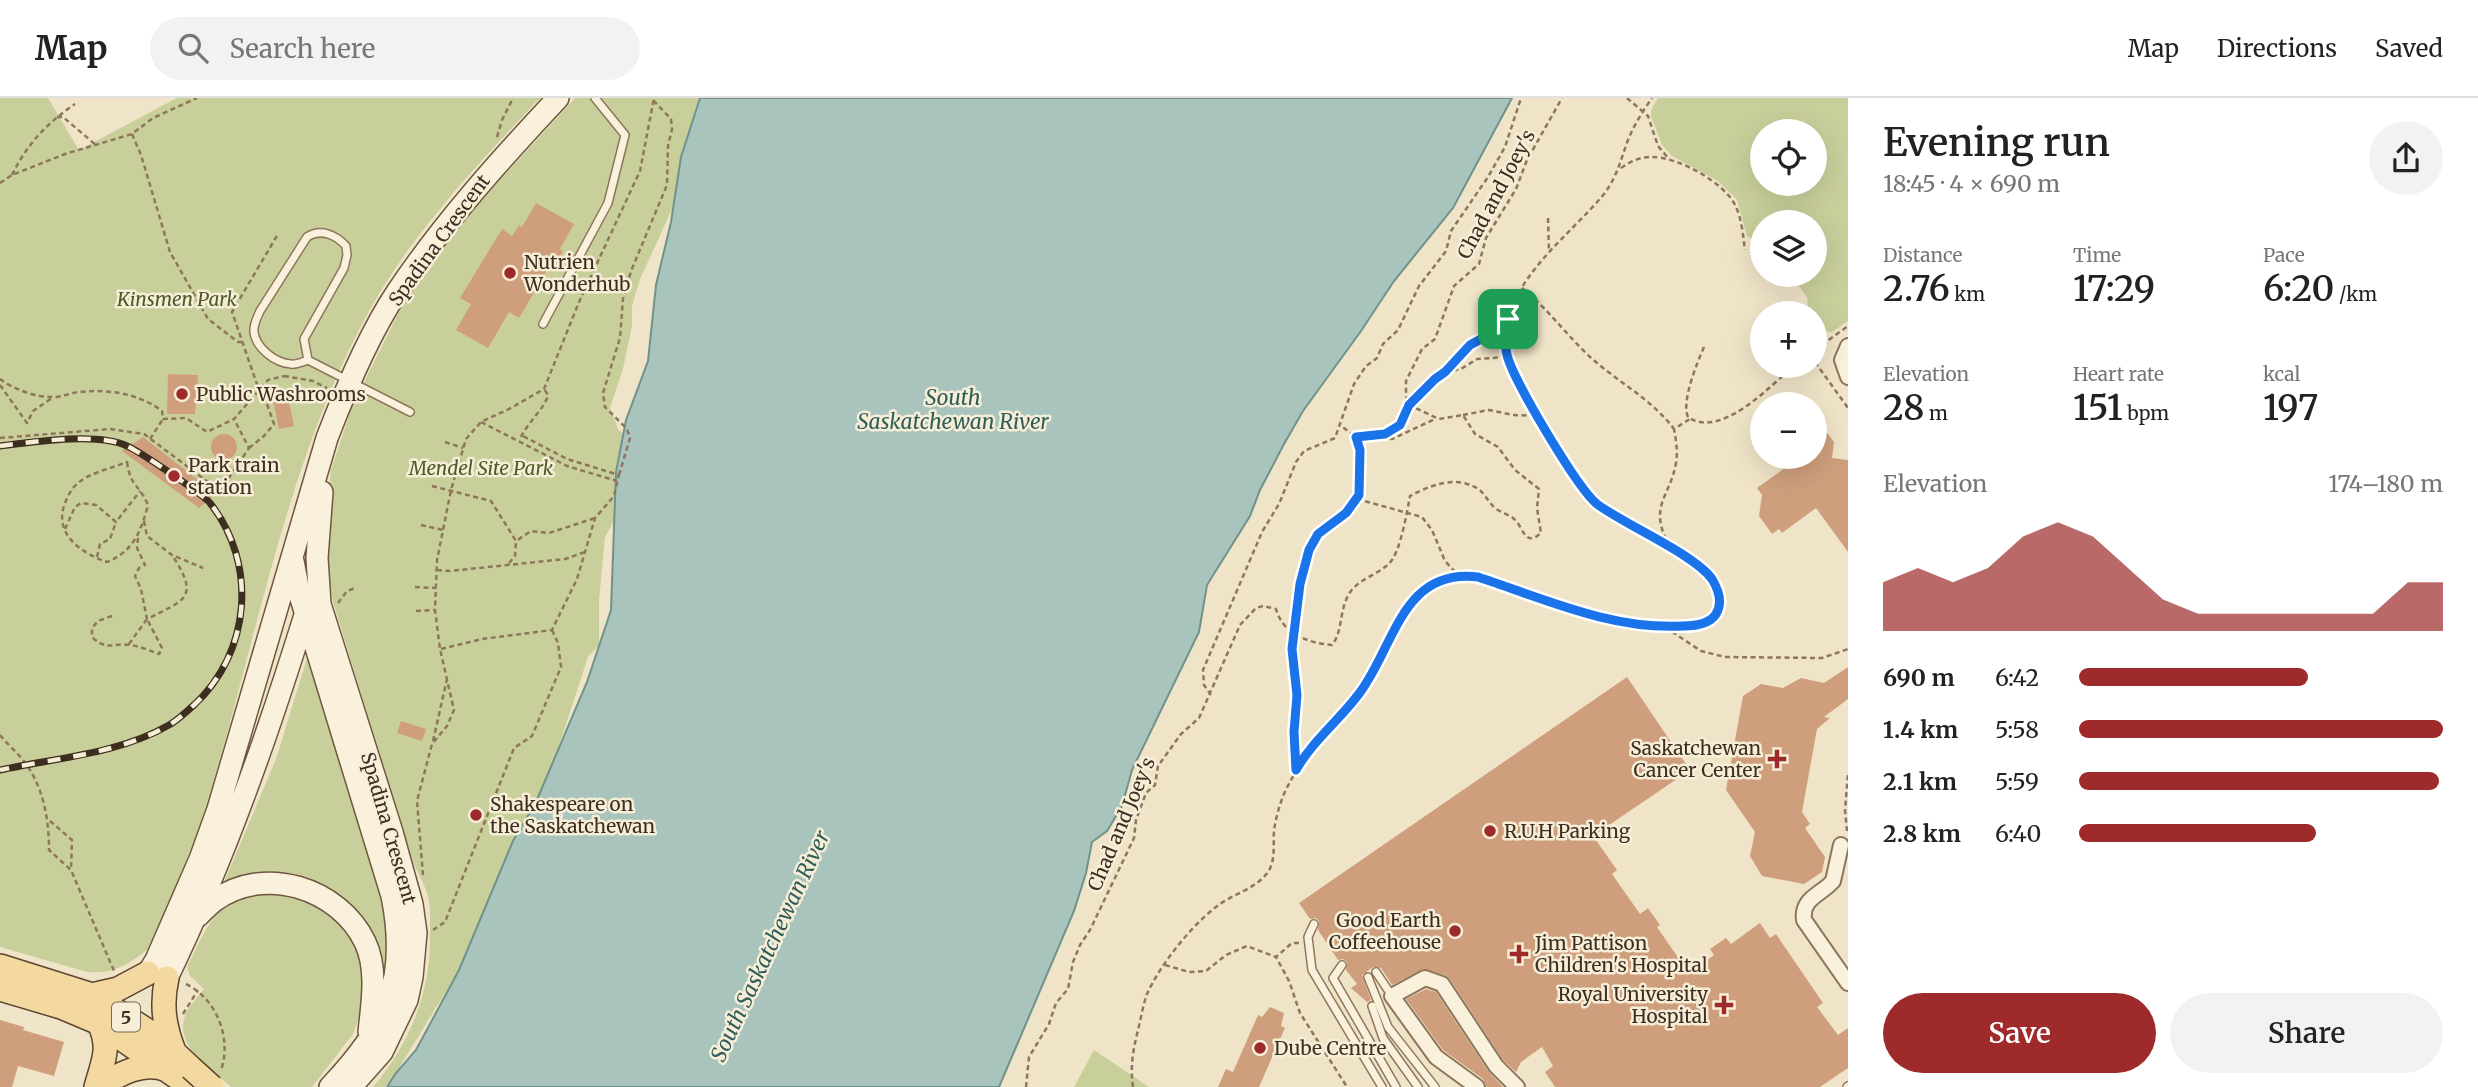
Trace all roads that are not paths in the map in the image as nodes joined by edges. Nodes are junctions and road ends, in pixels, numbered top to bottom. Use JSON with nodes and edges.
{"nodes":[{"id":1,"x":558,"y":98,"type":"edge"},
{"id":2,"x":595,"y":98,"type":"edge"},
{"id":3,"x":543,"y":324,"type":"dead end"},
{"id":4,"x":1848,"y":346,"type":"edge"},
{"id":5,"x":308,"y":360,"type":"junction"},
{"id":6,"x":1848,"y":377,"type":"edge"},
{"id":7,"x":350,"y":383,"type":"junction"},
{"id":8,"x":410,"y":412,"type":"dead end"},
{"id":9,"x":327,"y":438,"type":"junction"},
{"id":10,"x":293,"y":558,"type":"junction"},
{"id":11,"x":317,"y":558,"type":"junction"},
{"id":12,"x":306,"y":612,"type":"junction"},
{"id":13,"x":1844,"y":840,"type":"edge"},
{"id":14,"x":197,"y":917,"type":"junction"},
{"id":15,"x":1314,"y":924,"type":"dead end"},
{"id":16,"x":1342,"y":965,"type":"dead end"},
{"id":17,"x":0,"y":966,"type":"edge"},
{"id":18,"x":1376,"y":972,"type":"dead end"},
{"id":19,"x":164,"y":977,"type":"junction"},
{"id":20,"x":1368,"y":977,"type":"dead end"},
{"id":21,"x":1848,"y":983,"type":"edge"},
{"id":22,"x":0,"y":989,"type":"edge"},
{"id":23,"x":92,"y":995,"type":"junction"},
{"id":24,"x":1392,"y":996,"type":"junction"},
{"id":25,"x":1372,"y":1006,"type":"dead end"},
{"id":26,"x":99,"y":1023,"type":"junction"},
{"id":27,"x":368,"y":1045,"type":"junction"},
{"id":28,"x":174,"y":1051,"type":"junction"},
{"id":29,"x":187,"y":1077,"type":"edge"},
{"id":30,"x":216,"y":1080,"type":"edge"},
{"id":31,"x":97,"y":1087,"type":"edge"},
{"id":32,"x":331,"y":1087,"type":"edge"},
{"id":33,"x":351,"y":1087,"type":"edge"},
{"id":34,"x":1382,"y":1087,"type":"edge"},
{"id":35,"x":1396,"y":1087,"type":"edge"},
{"id":36,"x":1418,"y":1087,"type":"edge"},
{"id":37,"x":1434,"y":1087,"type":"edge"},
{"id":38,"x":1477,"y":1087,"type":"edge"},
{"id":39,"x":1517,"y":1087,"type":"edge"}],
"edges":[{"from":1,"to":7,"type":"street","name":"Spadina Crescent"},
{"from":2,"to":3,"type":"lane"},
{"from":4,"to":6,"type":"street"},
{"from":5,"to":5,"type":"lane"},
{"from":5,"to":7,"type":"lane"},
{"from":7,"to":8,"type":"lane"},
{"from":7,"to":9,"type":"street","name":"Spadina Crescent"},
{"from":9,"to":10,"type":"street","name":"Spadina Crescent"},
{"from":9,"to":11,"type":"street","name":"Spadina Crescent"},
{"from":10,"to":12,"type":"street","name":"Spadina Crescent"},
{"from":10,"to":19,"type":"street","name":"Spadina Crescent"},
{"from":11,"to":12,"type":"street","name":"Spadina Crescent"},
{"from":11,"to":33,"type":"street","name":"Spadina Crescent"},
{"from":12,"to":14,"type":"street","name":"Spadina Crescent"},
{"from":12,"to":27,"type":"street","name":"Spadina Crescent"},
{"from":13,"to":21,"type":"street"},
{"from":14,"to":19,"type":"street","name":"Spadina Crescent"},
{"from":14,"to":27,"type":"street"},
{"from":15,"to":34,"type":"lane"},
{"from":16,"to":35,"type":"lane"},
{"from":17,"to":23,"type":"main road","number":"5"},
{"from":18,"to":24,"type":"lane"},
{"from":19,"to":23,"type":"main road"},
{"from":19,"to":28,"type":"main road"},
{"from":20,"to":37,"type":"lane"},
{"from":22,"to":26,"type":"main road","number":"5"},
{"from":23,"to":28,"type":"main road","number":"5"},
{"from":24,"to":38,"type":"street"},
{"from":24,"to":39,"type":"street"},
{"from":25,"to":36,"type":"lane"},
{"from":26,"to":29,"type":"main road","number":"5"},
{"from":26,"to":31,"type":"main road"},
{"from":27,"to":32,"type":"street","name":"Spadina Crescent"},
{"from":28,"to":29,"type":"main road","number":"5"},
{"from":29,"to":30,"type":"main road","number":"5","bridge":true},
{"from":29,"to":31,"type":"main road"}]}
